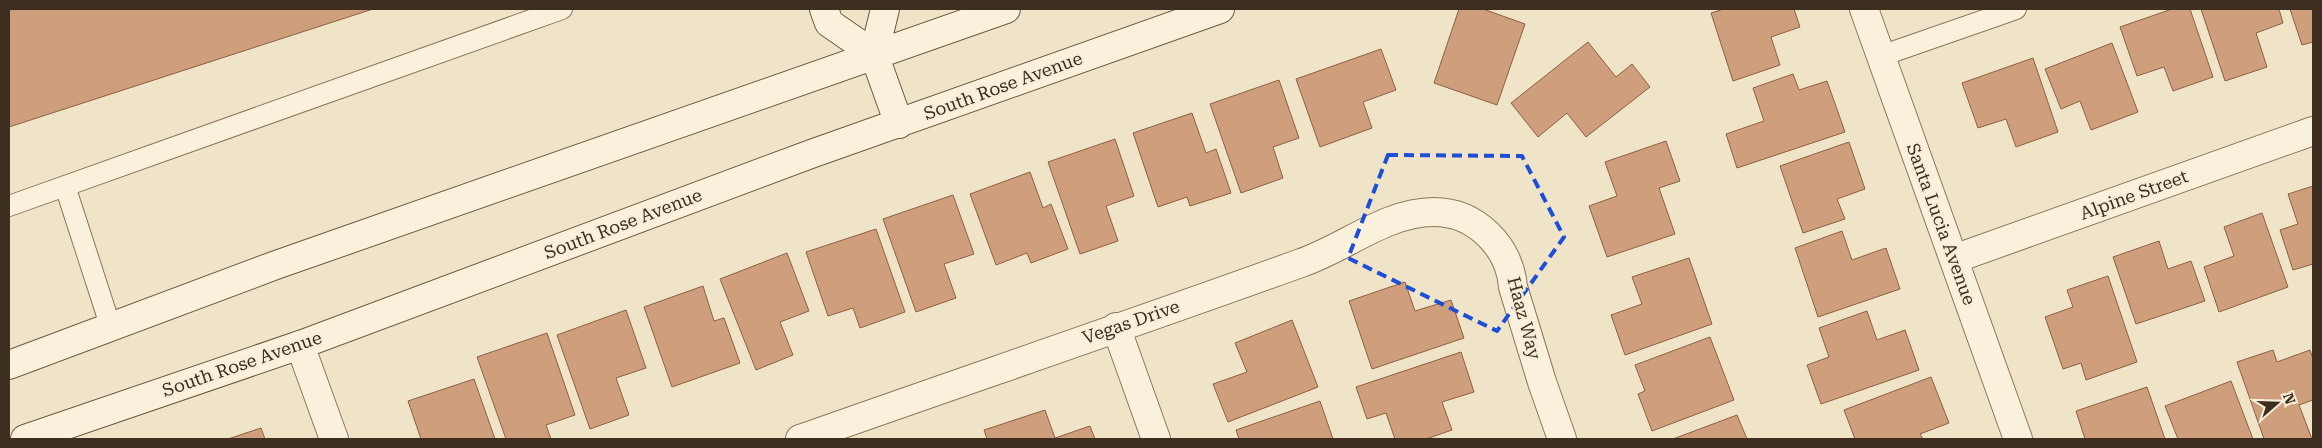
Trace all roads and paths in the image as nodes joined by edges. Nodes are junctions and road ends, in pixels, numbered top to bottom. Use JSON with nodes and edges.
{"nodes":[{"id":1,"x":562,"y":9,"type":"edge"},
{"id":2,"x":824,"y":9,"type":"edge"},
{"id":3,"x":885,"y":9,"type":"edge"},
{"id":4,"x":1006,"y":9,"type":"edge"},
{"id":5,"x":1220,"y":9,"type":"edge"},
{"id":6,"x":1864,"y":9,"type":"edge"},
{"id":7,"x":2016,"y":9,"type":"edge"},
{"id":8,"x":874,"y":54,"type":"junction"},
{"id":9,"x":1881,"y":56,"type":"junction"},
{"id":10,"x":899,"y":124,"type":"junction"},
{"id":11,"x":2313,"y":131,"type":"edge"},
{"id":12,"x":65,"y":186,"type":"junction"},
{"id":13,"x":9,"y":206,"type":"edge"},
{"id":14,"x":1460,"y":216,"type":"joint"},
{"id":15,"x":1954,"y":259,"type":"junction"},
{"id":16,"x":1116,"y":327,"type":"junction"},
{"id":17,"x":111,"y":328,"type":"junction"},
{"id":18,"x":300,"y":345,"type":"junction"},
{"id":19,"x":9,"y":365,"type":"edge"},
{"id":20,"x":25,"y":439,"type":"edge"},
{"id":21,"x":334,"y":439,"type":"edge"},
{"id":22,"x":800,"y":439,"type":"edge"},
{"id":23,"x":1156,"y":439,"type":"edge"},
{"id":24,"x":1562,"y":439,"type":"edge"},
{"id":25,"x":2018,"y":439,"type":"edge"}],
"edges":[{"from":1,"to":12,"type":"lane"},
{"from":2,"to":8,"type":"main road"},
{"from":3,"to":8,"type":"main road"},
{"from":4,"to":8,"type":"main road"},
{"from":5,"to":10,"type":"main road","name":"South Rose Avenue"},
{"from":6,"to":9,"type":"main road","name":"Santa Lucia Avenue"},
{"from":7,"to":9,"type":"lane"},
{"from":8,"to":10,"type":"main road"},
{"from":8,"to":17,"type":"main road"},
{"from":9,"to":15,"type":"main road","name":"Santa Lucia Avenue"},
{"from":10,"to":18,"type":"main road","name":"South Rose Avenue"},
{"from":11,"to":15,"type":"main road","name":"Alpine Street"},
{"from":12,"to":13,"type":"lane"},
{"from":12,"to":17,"type":"lane"},
{"from":14,"to":16,"type":"main road","name":"Vegas Drive"},
{"from":14,"to":24,"type":"main road","name":"Haaz Way"},
{"from":15,"to":25,"type":"main road","name":"Santa Lucia Avenue"},
{"from":16,"to":22,"type":"main road","name":"Vegas Drive"},
{"from":16,"to":23,"type":"main road"},
{"from":17,"to":19,"type":"main road"},
{"from":18,"to":20,"type":"main road","name":"South Rose Avenue"},
{"from":18,"to":21,"type":"main road"}]}
